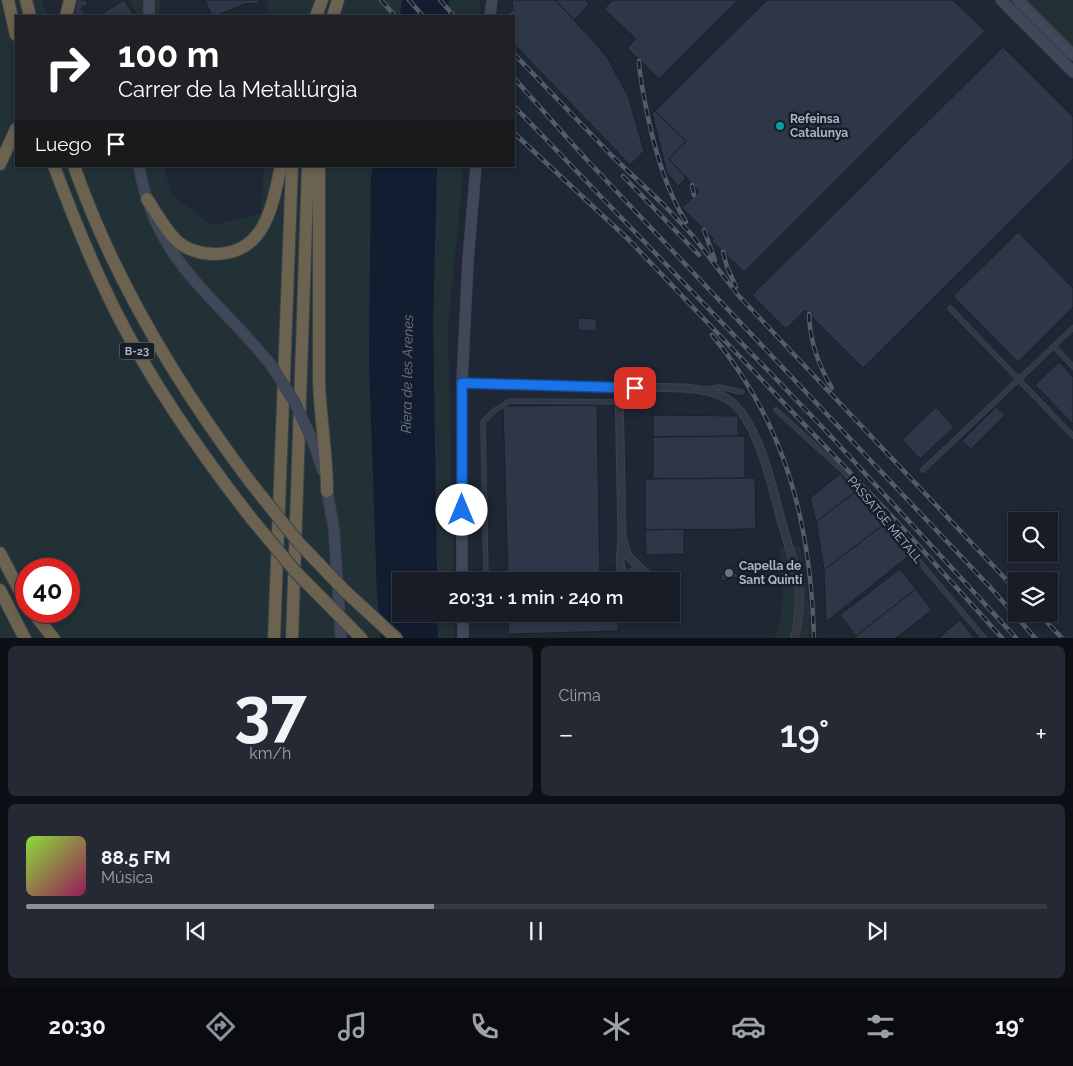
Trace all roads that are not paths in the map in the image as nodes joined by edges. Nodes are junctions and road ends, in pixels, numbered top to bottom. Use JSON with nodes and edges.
{"nodes":[{"id":1,"x":8,"y":0,"type":"edge"},
{"id":2,"x":26,"y":0,"type":"edge"},
{"id":3,"x":149,"y":0,"type":"edge"},
{"id":4,"x":322,"y":0,"type":"edge"},
{"id":5,"x":338,"y":0,"type":"edge"},
{"id":6,"x":492,"y":0,"type":"edge"},
{"id":7,"x":1001,"y":0,"type":"edge"},
{"id":8,"x":1018,"y":0,"type":"edge"},
{"id":9,"x":30,"y":15,"type":"edge"},
{"id":10,"x":149,"y":15,"type":"edge"},
{"id":11,"x":316,"y":15,"type":"edge"},
{"id":12,"x":333,"y":15,"type":"edge"},
{"id":13,"x":490,"y":15,"type":"edge"},
{"id":14,"x":15,"y":31,"type":"edge"},
{"id":15,"x":1073,"y":55,"type":"edge"},
{"id":16,"x":1073,"y":72,"type":"edge"},
{"id":17,"x":15,"y":131,"type":"edge"},
{"id":18,"x":0,"y":164,"type":"edge"},
{"id":19,"x":54,"y":167,"type":"edge"},
{"id":20,"x":74,"y":167,"type":"edge"},
{"id":21,"x":139,"y":167,"type":"edge"},
{"id":22,"x":281,"y":167,"type":"edge"},
{"id":23,"x":292,"y":167,"type":"edge"},
{"id":24,"x":308,"y":167,"type":"edge"},
{"id":25,"x":319,"y":167,"type":"edge"},
{"id":26,"x":476,"y":167,"type":"edge"},
{"id":27,"x":147,"y":199,"type":"junction"},
{"id":28,"x":950,"y":308,"type":"dead end"},
{"id":29,"x":1073,"y":328,"type":"edge"},
{"id":30,"x":1054,"y":346,"type":"junction"},
{"id":31,"x":1073,"y":367,"type":"edge"},
{"id":32,"x":1019,"y":378,"type":"junction"},
{"id":33,"x":462,"y":383,"type":"junction"},
{"id":34,"x":619,"y":388,"type":"junction"},
{"id":35,"x":698,"y":390,"type":"junction"},
{"id":36,"x":742,"y":392,"type":"dead end"},
{"id":37,"x":619,"y":402,"type":"junction"},
{"id":38,"x":776,"y":410,"type":"dead end"},
{"id":39,"x":1073,"y":436,"type":"edge"},
{"id":40,"x":923,"y":470,"type":"dead end"},
{"id":41,"x":328,"y":491,"type":"junction"},
{"id":42,"x":622,"y":539,"type":"junction"},
{"id":43,"x":0,"y":553,"type":"edge"},
{"id":44,"x":643,"y":571,"type":"joint"},
{"id":45,"x":462,"y":572,"type":"edge"},
{"id":46,"x":486,"y":572,"type":"edge"},
{"id":47,"x":622,"y":572,"type":"edge"},
{"id":48,"x":632,"y":572,"type":"edge"},
{"id":49,"x":15,"y":582,"type":"edge"},
{"id":50,"x":0,"y":590,"type":"edge"},
{"id":51,"x":463,"y":622,"type":"edge"},
{"id":52,"x":42,"y":623,"type":"edge"},
{"id":53,"x":25,"y":638,"type":"edge"},
{"id":54,"x":54,"y":638,"type":"edge"},
{"id":55,"x":274,"y":638,"type":"edge"},
{"id":56,"x":292,"y":638,"type":"edge"},
{"id":57,"x":341,"y":638,"type":"edge"},
{"id":58,"x":362,"y":638,"type":"edge"},
{"id":59,"x":397,"y":638,"type":"edge"},
{"id":60,"x":463,"y":638,"type":"edge"},
{"id":61,"x":794,"y":638,"type":"edge"},
{"id":62,"x":985,"y":638,"type":"edge"}],
"edges":[{"from":1,"to":14,"type":"highway"},
{"from":2,"to":9,"type":"highway"},
{"from":3,"to":10,"type":"street"},
{"from":4,"to":11,"type":"highway"},
{"from":5,"to":12,"type":"highway"},
{"from":6,"to":13,"type":"street"},
{"from":7,"to":16,"type":"street"},
{"from":8,"to":15,"type":"street"},
{"from":17,"to":18,"type":"highway"},
{"from":19,"to":58,"type":"highway","number":"B-23","bridge":true},
{"from":20,"to":59,"type":"highway","number":"B-23","bridge":true},
{"from":21,"to":27,"type":"street"},
{"from":22,"to":27,"type":"highway"},
{"from":23,"to":55,"type":"highway"},
{"from":24,"to":56,"type":"highway"},
{"from":25,"to":41,"type":"highway"},
{"from":26,"to":33,"type":"street"},
{"from":27,"to":41,"type":"street","bridge":true},
{"from":28,"to":32,"type":"lane"},
{"from":29,"to":30,"type":"lane"},
{"from":30,"to":31,"type":"lane"},
{"from":30,"to":32,"type":"lane"},
{"from":32,"to":39,"type":"lane"},
{"from":32,"to":40,"type":"lane"},
{"from":33,"to":34,"type":"street"},
{"from":33,"to":45,"type":"street"},
{"from":34,"to":35,"type":"street"},
{"from":34,"to":37,"type":"street"},
{"from":35,"to":36,"type":"lane"},
{"from":35,"to":61,"type":"street"},
{"from":37,"to":42,"type":"street"},
{"from":37,"to":46,"type":"lane"},
{"from":38,"to":62,"type":"lane","name":"PASSATGE METALL"},
{"from":41,"to":57,"type":"street"},
{"from":42,"to":44,"type":"street"},
{"from":42,"to":47,"type":"street"},
{"from":43,"to":49,"type":"highway"},
{"from":44,"to":48,"type":"street"},
{"from":50,"to":53,"type":"highway"},
{"from":51,"to":60,"type":"street"},
{"from":52,"to":54,"type":"highway"}]}
